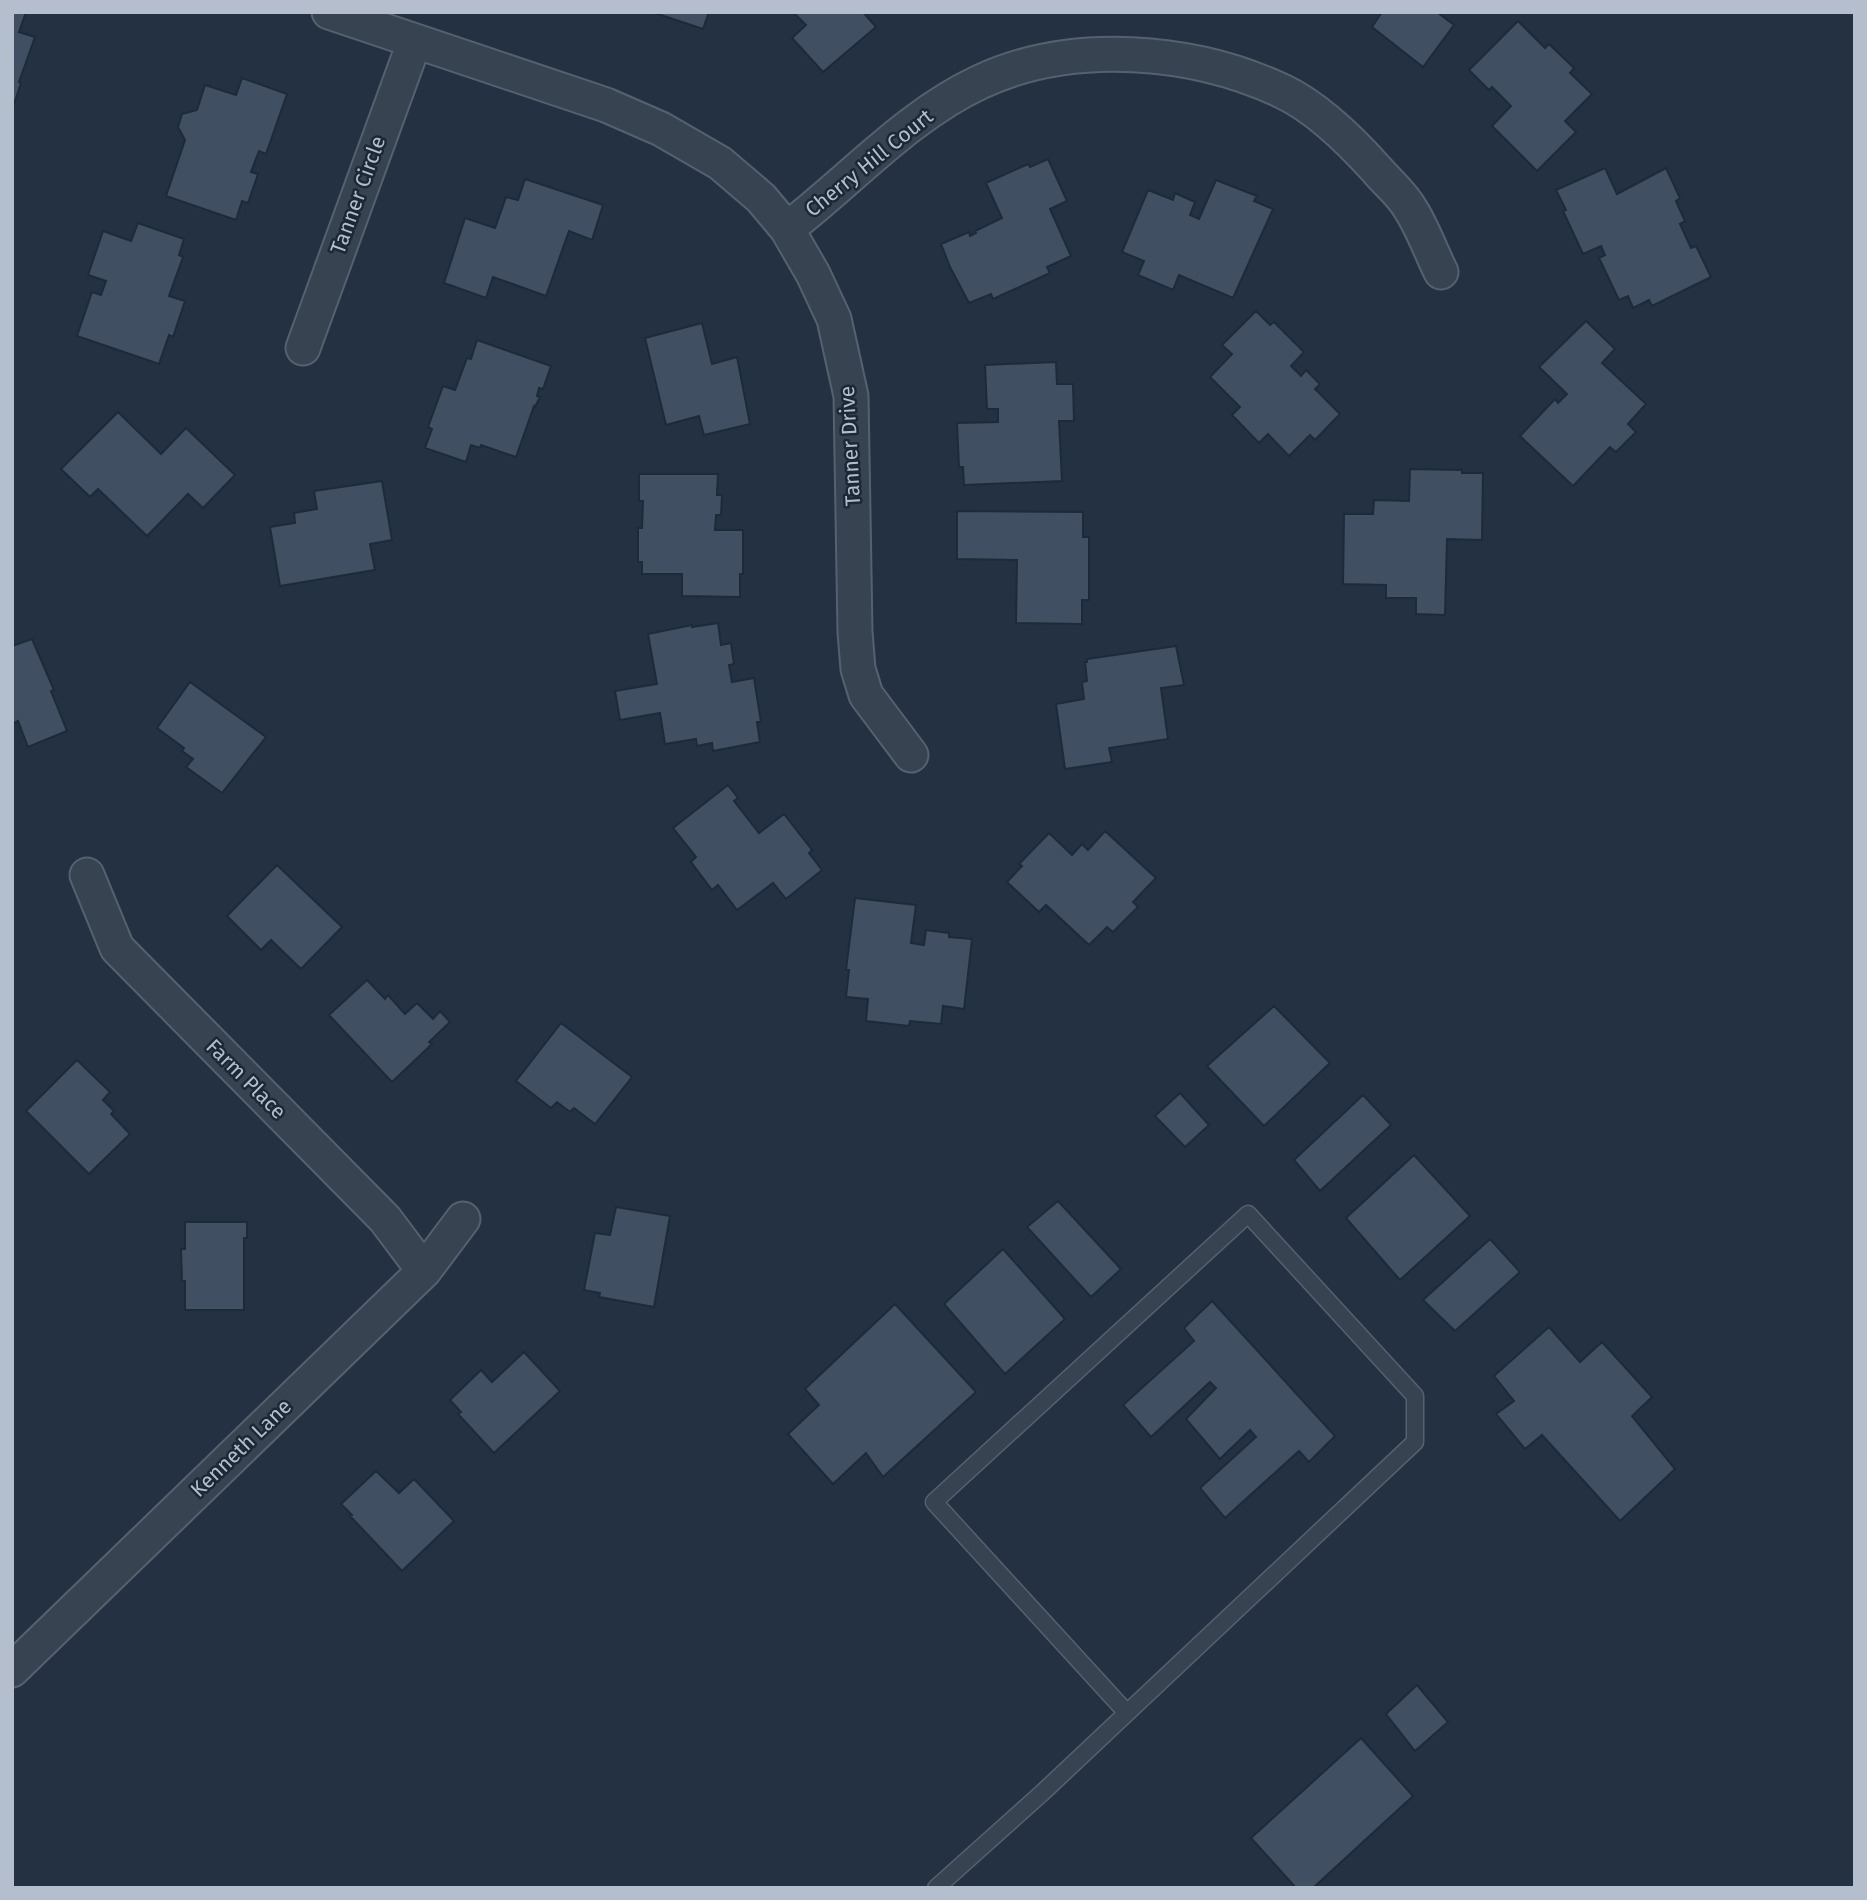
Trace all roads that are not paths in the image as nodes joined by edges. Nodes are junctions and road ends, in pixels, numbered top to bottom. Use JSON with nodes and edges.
{"nodes":[{"id":1,"x":328,"y":12,"type":"edge"},
{"id":2,"x":414,"y":43,"type":"junction"},
{"id":3,"x":787,"y":229,"type":"junction"},
{"id":4,"x":1440,"y":272,"type":"dead end"},
{"id":5,"x":303,"y":348,"type":"dead end"},
{"id":6,"x":911,"y":755,"type":"dead end"},
{"id":7,"x":87,"y":876,"type":"dead end"},
{"id":8,"x":463,"y":1219,"type":"dead end"},
{"id":9,"x":424,"y":1271,"type":"junction"},
{"id":10,"x":15,"y":1661,"type":"edge"},
{"id":11,"x":1127,"y":1713,"type":"junction"},
{"id":12,"x":936,"y":1888,"type":"edge"}],
"edges":[{"from":1,"to":2,"type":"street","name":"Tanner Drive"},
{"from":2,"to":3,"type":"street","name":"Tanner Drive"},
{"from":2,"to":5,"type":"street","name":"Tanner Circle"},
{"from":3,"to":4,"type":"street","name":"Cherry Hill Court"},
{"from":3,"to":6,"type":"street","name":"Tanner Drive"},
{"from":7,"to":9,"type":"street","name":"Farm Place"},
{"from":8,"to":9,"type":"street","name":"Kenneth Lane"},
{"from":9,"to":10,"type":"street","name":"Kenneth Lane"},
{"from":11,"to":11,"type":"lane"},
{"from":11,"to":12,"type":"lane"}]}
